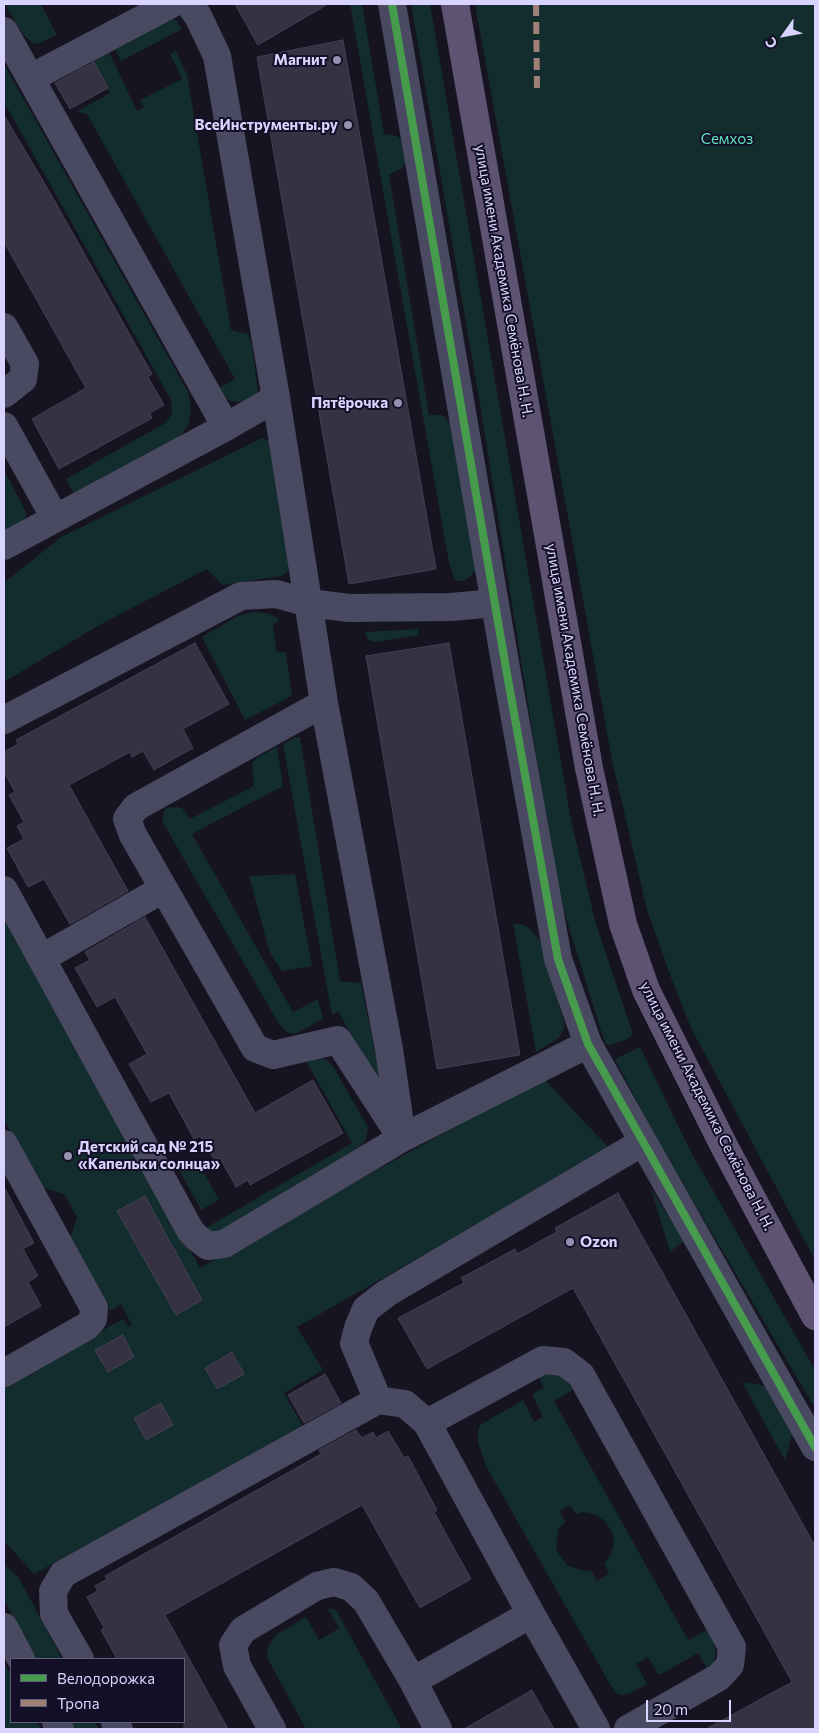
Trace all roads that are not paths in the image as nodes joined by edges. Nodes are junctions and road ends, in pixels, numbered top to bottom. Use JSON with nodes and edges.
{"nodes":[{"id":1,"x":171,"y":4,"type":"edge"},
{"id":2,"x":189,"y":4,"type":"edge"},
{"id":3,"x":392,"y":4,"type":"edge"},
{"id":4,"x":455,"y":4,"type":"edge"},
{"id":5,"x":4,"y":31,"type":"edge"},
{"id":6,"x":31,"y":78,"type":"junction"},
{"id":7,"x":4,"y":327,"type":"edge"},
{"id":8,"x":4,"y":394,"type":"edge"},
{"id":9,"x":276,"y":398,"type":"junction"},
{"id":10,"x":4,"y":426,"type":"edge"},
{"id":11,"x":226,"y":427,"type":"junction"},
{"id":12,"x":55,"y":518,"type":"junction"},
{"id":13,"x":4,"y":546,"type":"edge"},
{"id":14,"x":495,"y":602,"type":"junction"},
{"id":15,"x":309,"y":603,"type":"junction"},
{"id":16,"x":324,"y":703,"type":"junction"},
{"id":17,"x":4,"y":720,"type":"edge"},
{"id":18,"x":163,"y":889,"type":"junction"},
{"id":19,"x":4,"y":890,"type":"edge"},
{"id":20,"x":42,"y":958,"type":"junction"},
{"id":21,"x":588,"y":1044,"type":"junction"},
{"id":22,"x":402,"y":1138,"type":"junction"},
{"id":23,"x":643,"y":1142,"type":"junction"},
{"id":24,"x":4,"y":1144,"type":"edge"},
{"id":25,"x":815,"y":1316,"type":"edge"},
{"id":26,"x":4,"y":1374,"type":"edge"},
{"id":27,"x":378,"y":1400,"type":"junction"},
{"id":28,"x":427,"y":1423,"type":"junction"},
{"id":29,"x":815,"y":1447,"type":"edge"},
{"id":30,"x":531,"y":1614,"type":"junction"},
{"id":31,"x":4,"y":1627,"type":"edge"},
{"id":32,"x":20,"y":1658,"type":"edge"},
{"id":33,"x":79,"y":1658,"type":"edge"},
{"id":34,"x":413,"y":1681,"type":"junction"},
{"id":35,"x":272,"y":1729,"type":"edge"},
{"id":36,"x":438,"y":1729,"type":"edge"},
{"id":37,"x":596,"y":1729,"type":"edge"},
{"id":38,"x":628,"y":1729,"type":"edge"}],
"edges":[{"from":1,"to":6,"type":"street"},
{"from":2,"to":9,"type":"street"},
{"from":3,"to":14,"type":"street"},
{"from":4,"to":25,"type":"main road","name":"улица имени Академика Семёнова Н. Н."},
{"from":5,"to":6,"type":"street"},
{"from":6,"to":11,"type":"street"},
{"from":7,"to":8,"type":"street"},
{"from":9,"to":11,"type":"street"},
{"from":9,"to":15,"type":"street"},
{"from":10,"to":12,"type":"street"},
{"from":11,"to":12,"type":"street"},
{"from":12,"to":13,"type":"street"},
{"from":14,"to":15,"type":"street"},
{"from":14,"to":21,"type":"street"},
{"from":15,"to":16,"type":"street"},
{"from":15,"to":17,"type":"street"},
{"from":16,"to":18,"type":"street"},
{"from":16,"to":22,"type":"street"},
{"from":18,"to":20,"type":"street"},
{"from":18,"to":22,"type":"street"},
{"from":19,"to":20,"type":"street"},
{"from":20,"to":22,"type":"street"},
{"from":21,"to":22,"type":"street"},
{"from":21,"to":23,"type":"street"},
{"from":23,"to":27,"type":"street"},
{"from":23,"to":29,"type":"street"},
{"from":24,"to":26,"type":"street"},
{"from":27,"to":28,"type":"street"},
{"from":27,"to":33,"type":"street"},
{"from":28,"to":30,"type":"street"},
{"from":28,"to":38,"type":"street"},
{"from":30,"to":34,"type":"street"},
{"from":30,"to":37,"type":"street"},
{"from":31,"to":32,"type":"street"},
{"from":34,"to":35,"type":"street"},
{"from":34,"to":36,"type":"street"}]}
